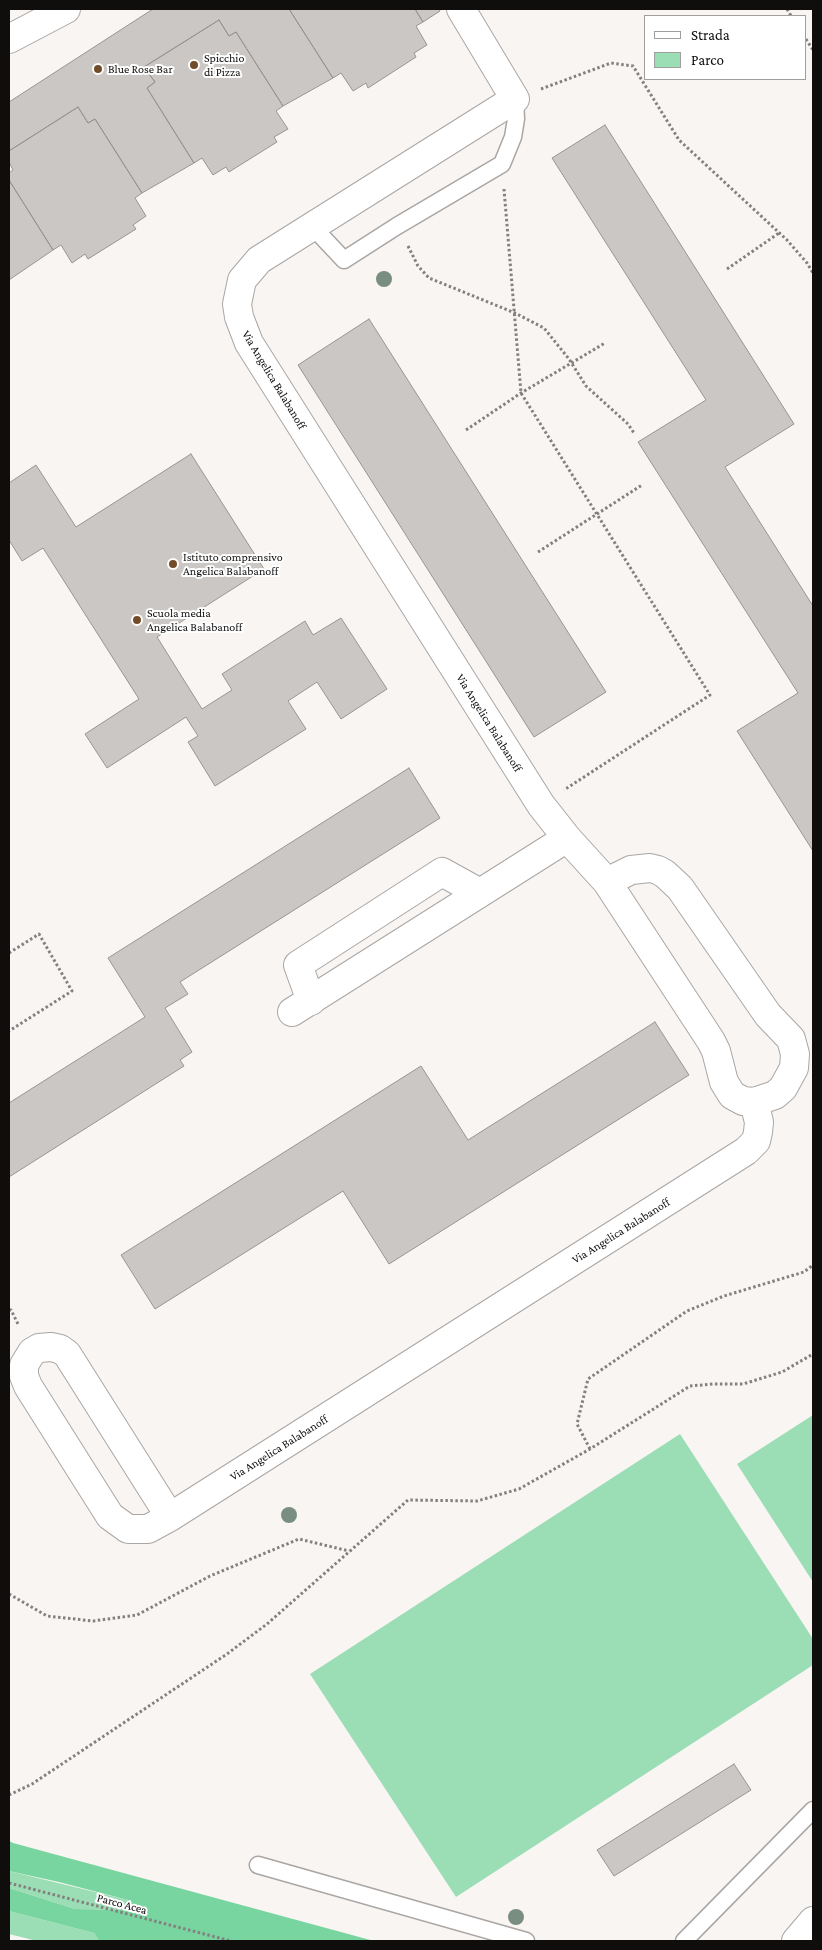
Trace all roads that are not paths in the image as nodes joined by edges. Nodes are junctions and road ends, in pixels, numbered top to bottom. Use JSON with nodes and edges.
{"nodes":[{"id":1,"x":66,"y":9,"type":"edge"},
{"id":2,"x":461,"y":9,"type":"edge"},
{"id":3,"x":9,"y":39,"type":"edge"},
{"id":4,"x":515,"y":99,"type":"junction"},
{"id":5,"x":312,"y":226,"type":"junction"},
{"id":6,"x":567,"y":838,"type":"junction"},
{"id":7,"x":607,"y":882,"type":"junction"},
{"id":8,"x":480,"y":893,"type":"junction"},
{"id":9,"x":754,"y":1102,"type":"junction"},
{"id":10,"x":170,"y":1517,"type":"junction"},
{"id":11,"x":813,"y":1810,"type":"edge"},
{"id":12,"x":258,"y":1865,"type":"dead end"},
{"id":13,"x":813,"y":1921,"type":"edge"},
{"id":14,"x":526,"y":1941,"type":"edge"},
{"id":15,"x":684,"y":1941,"type":"edge"},
{"id":16,"x":796,"y":1941,"type":"edge"}],
"edges":[{"from":1,"to":3,"type":"street"},
{"from":2,"to":4,"type":"street"},
{"from":4,"to":5,"type":"street","name":"Via Angelica Balabanoff"},
{"from":4,"to":5,"type":"lane"},
{"from":5,"to":6,"type":"street","name":"Via Angelica Balabanoff"},
{"from":6,"to":7,"type":"street","name":"Via Angelica Balabanoff"},
{"from":6,"to":8,"type":"street"},
{"from":7,"to":9,"type":"street","name":"Via Angelica Balabanoff"},
{"from":7,"to":9,"type":"street"},
{"from":8,"to":8,"type":"street"},
{"from":9,"to":10,"type":"street","name":"Via Angelica Balabanoff"},
{"from":10,"to":10,"type":"street","name":"Via Angelica Balabanoff"},
{"from":11,"to":15,"type":"lane"},
{"from":12,"to":14,"type":"lane"},
{"from":13,"to":16,"type":"street"}]}
